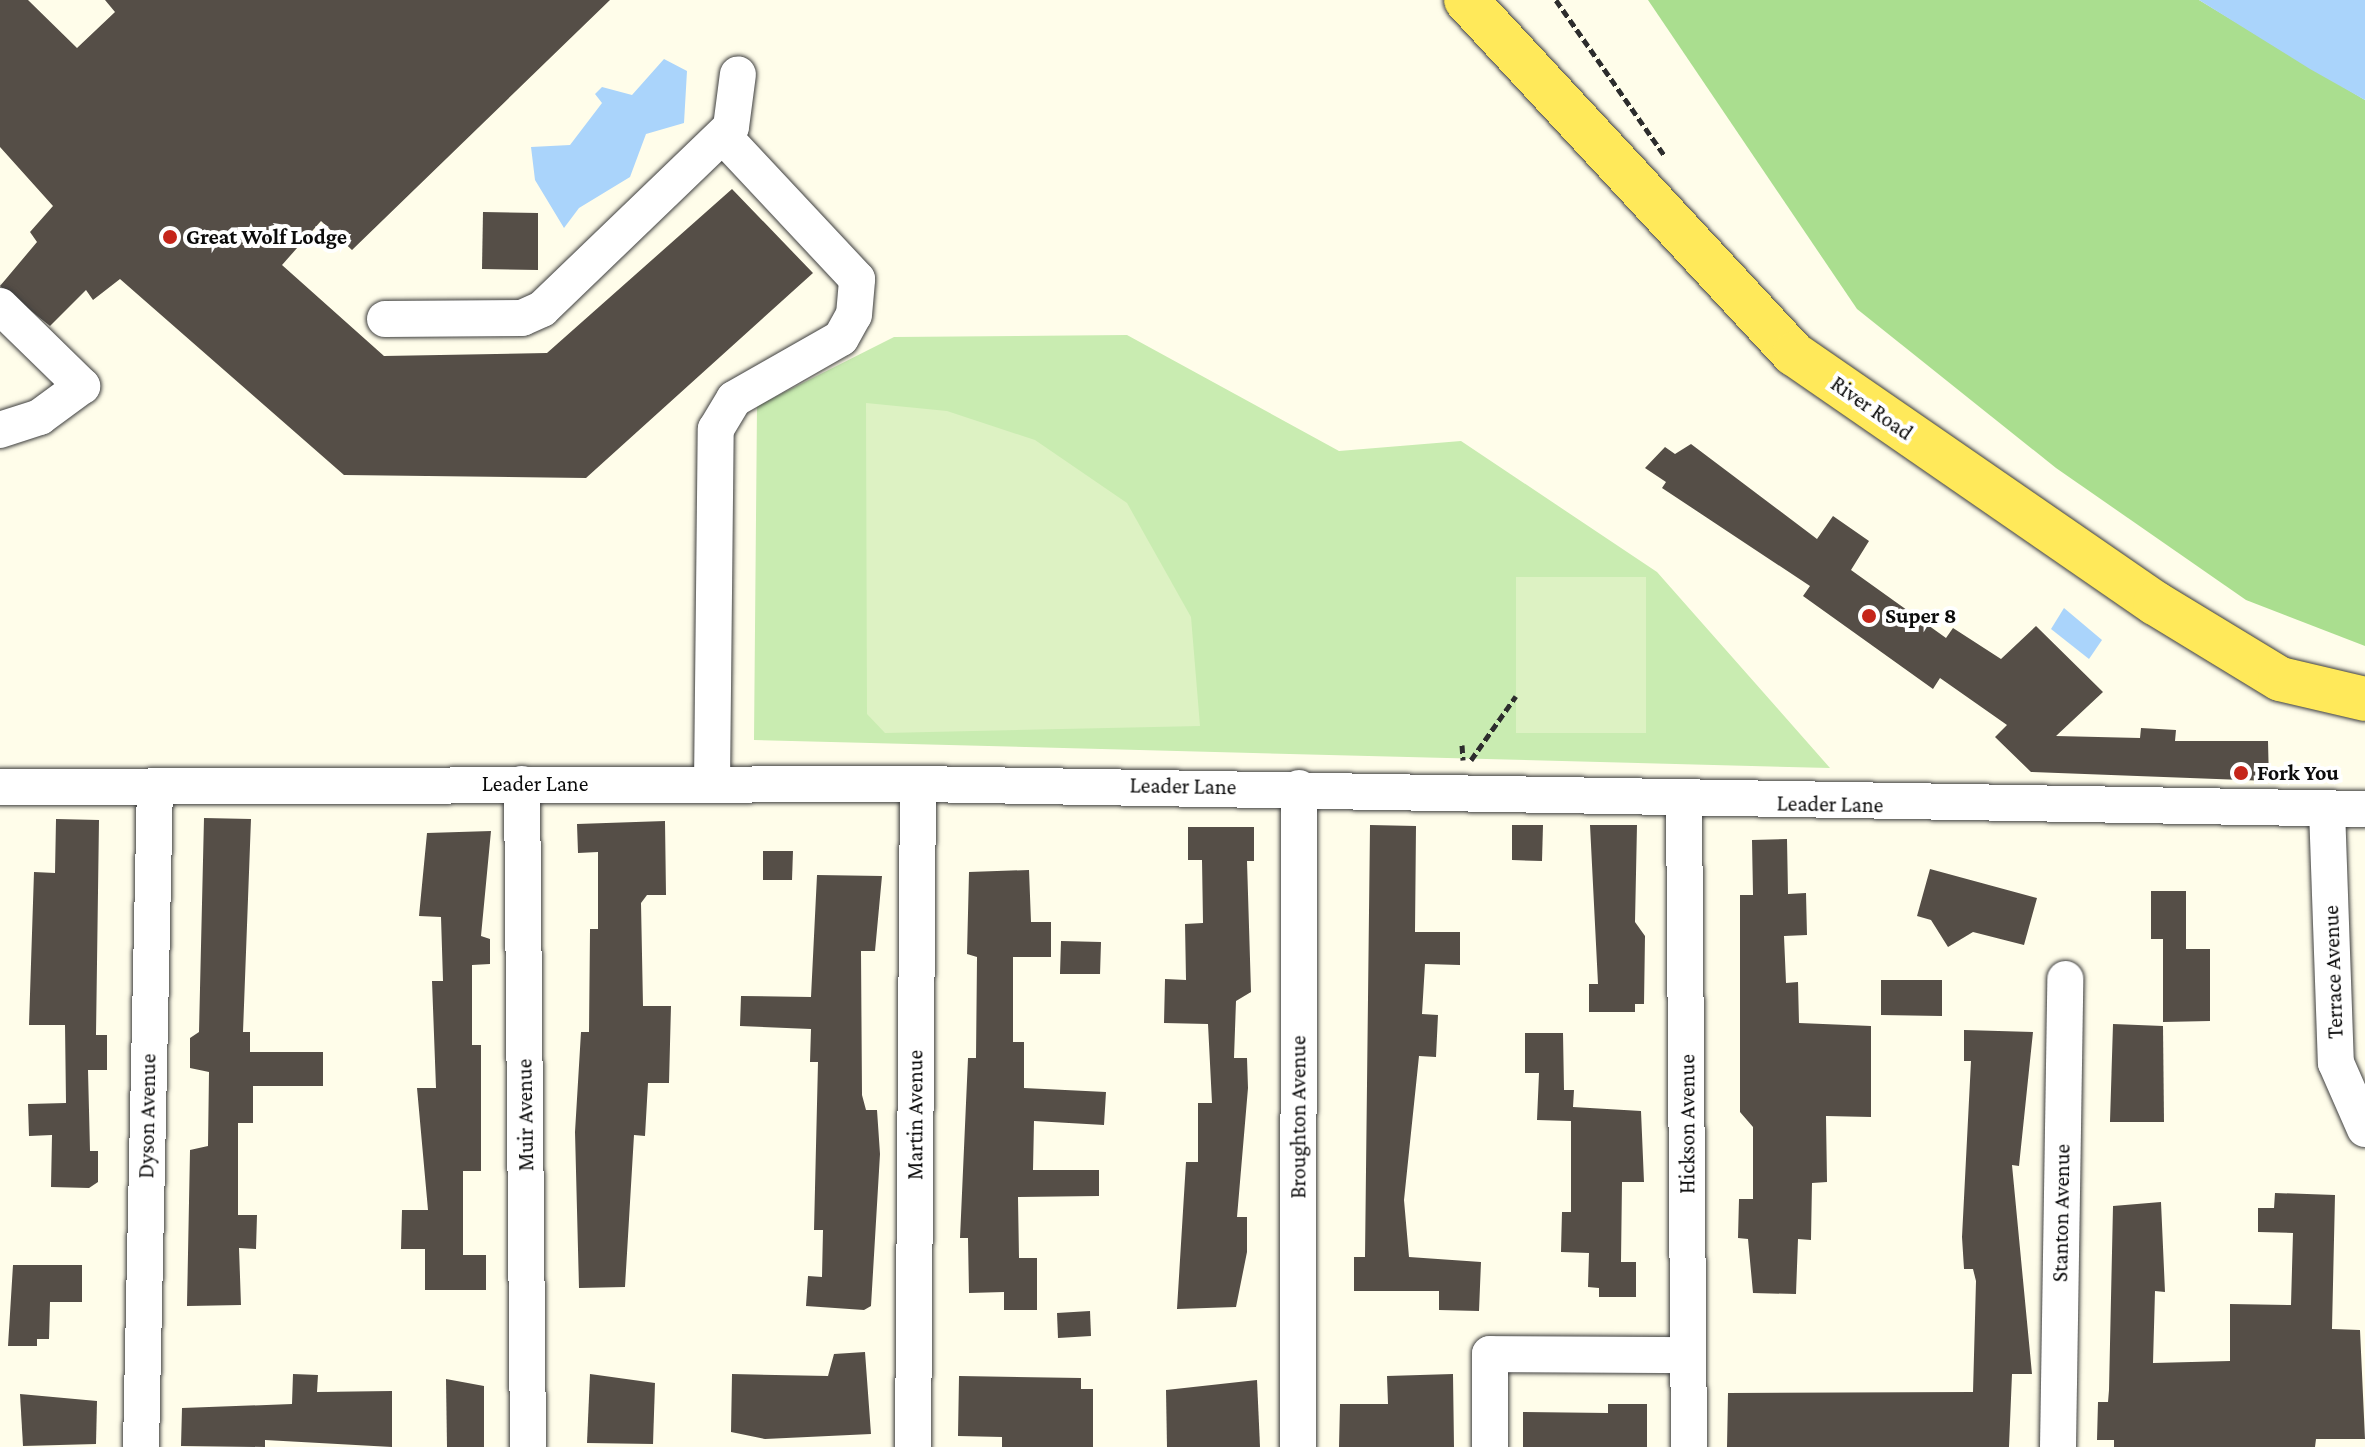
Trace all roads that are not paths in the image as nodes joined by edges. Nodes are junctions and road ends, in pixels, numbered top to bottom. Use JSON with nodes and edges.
{"nodes":[{"id":1,"x":1466,"y":0,"type":"edge"},
{"id":2,"x":738,"y":74,"type":"dead end"},
{"id":3,"x":723,"y":136,"type":"junction"},
{"id":4,"x":0,"y":306,"type":"edge"},
{"id":5,"x":385,"y":319,"type":"dead end"},
{"id":6,"x":0,"y":430,"type":"edge"},
{"id":7,"x":2365,"y":699,"type":"edge"},
{"id":8,"x":522,"y":784,"type":"junction"},
{"id":9,"x":712,"y":784,"type":"junction"},
{"id":10,"x":918,"y":784,"type":"junction"},
{"id":11,"x":155,"y":786,"type":"junction"},
{"id":12,"x":0,"y":787,"type":"edge"},
{"id":13,"x":1299,"y":788,"type":"junction"},
{"id":14,"x":1684,"y":800,"type":"junction"},
{"id":15,"x":2327,"y":809,"type":"junction"},
{"id":16,"x":2365,"y":809,"type":"edge"},
{"id":17,"x":2065,"y":979,"type":"dead end"},
{"id":18,"x":2365,"y":1129,"type":"edge"},
{"id":19,"x":1688,"y":1355,"type":"junction"},
{"id":20,"x":141,"y":1447,"type":"edge"},
{"id":21,"x":528,"y":1447,"type":"edge"},
{"id":22,"x":913,"y":1447,"type":"edge"},
{"id":23,"x":1298,"y":1447,"type":"edge"},
{"id":24,"x":1490,"y":1447,"type":"edge"},
{"id":25,"x":1689,"y":1447,"type":"edge"},
{"id":26,"x":2058,"y":1447,"type":"edge"}],
"edges":[{"from":1,"to":7,"type":"main road","name":"River Road"},
{"from":2,"to":3,"type":"street"},
{"from":3,"to":5,"type":"street"},
{"from":3,"to":9,"type":"street"},
{"from":4,"to":6,"type":"street"},
{"from":8,"to":9,"type":"street","name":"Leader Lane"},
{"from":8,"to":11,"type":"street","name":"Leader Lane"},
{"from":8,"to":21,"type":"street","name":"Muir Avenue"},
{"from":9,"to":10,"type":"street","name":"Leader Lane"},
{"from":10,"to":13,"type":"street","name":"Leader Lane"},
{"from":10,"to":22,"type":"street","name":"Martin Avenue"},
{"from":11,"to":12,"type":"street","name":"Leader Lane"},
{"from":11,"to":20,"type":"street","name":"Dyson Avenue"},
{"from":13,"to":14,"type":"street","name":"Leader Lane"},
{"from":13,"to":23,"type":"street","name":"Broughton Avenue"},
{"from":14,"to":15,"type":"street","name":"Leader Lane"},
{"from":14,"to":19,"type":"street","name":"Hickson Avenue"},
{"from":15,"to":16,"type":"street","name":"Leader Lane"},
{"from":15,"to":18,"type":"street","name":"Terrace Avenue"},
{"from":17,"to":26,"type":"street","name":"Stanton Avenue"},
{"from":19,"to":24,"type":"street"},
{"from":19,"to":25,"type":"street","name":"Hickson Avenue"}]}
